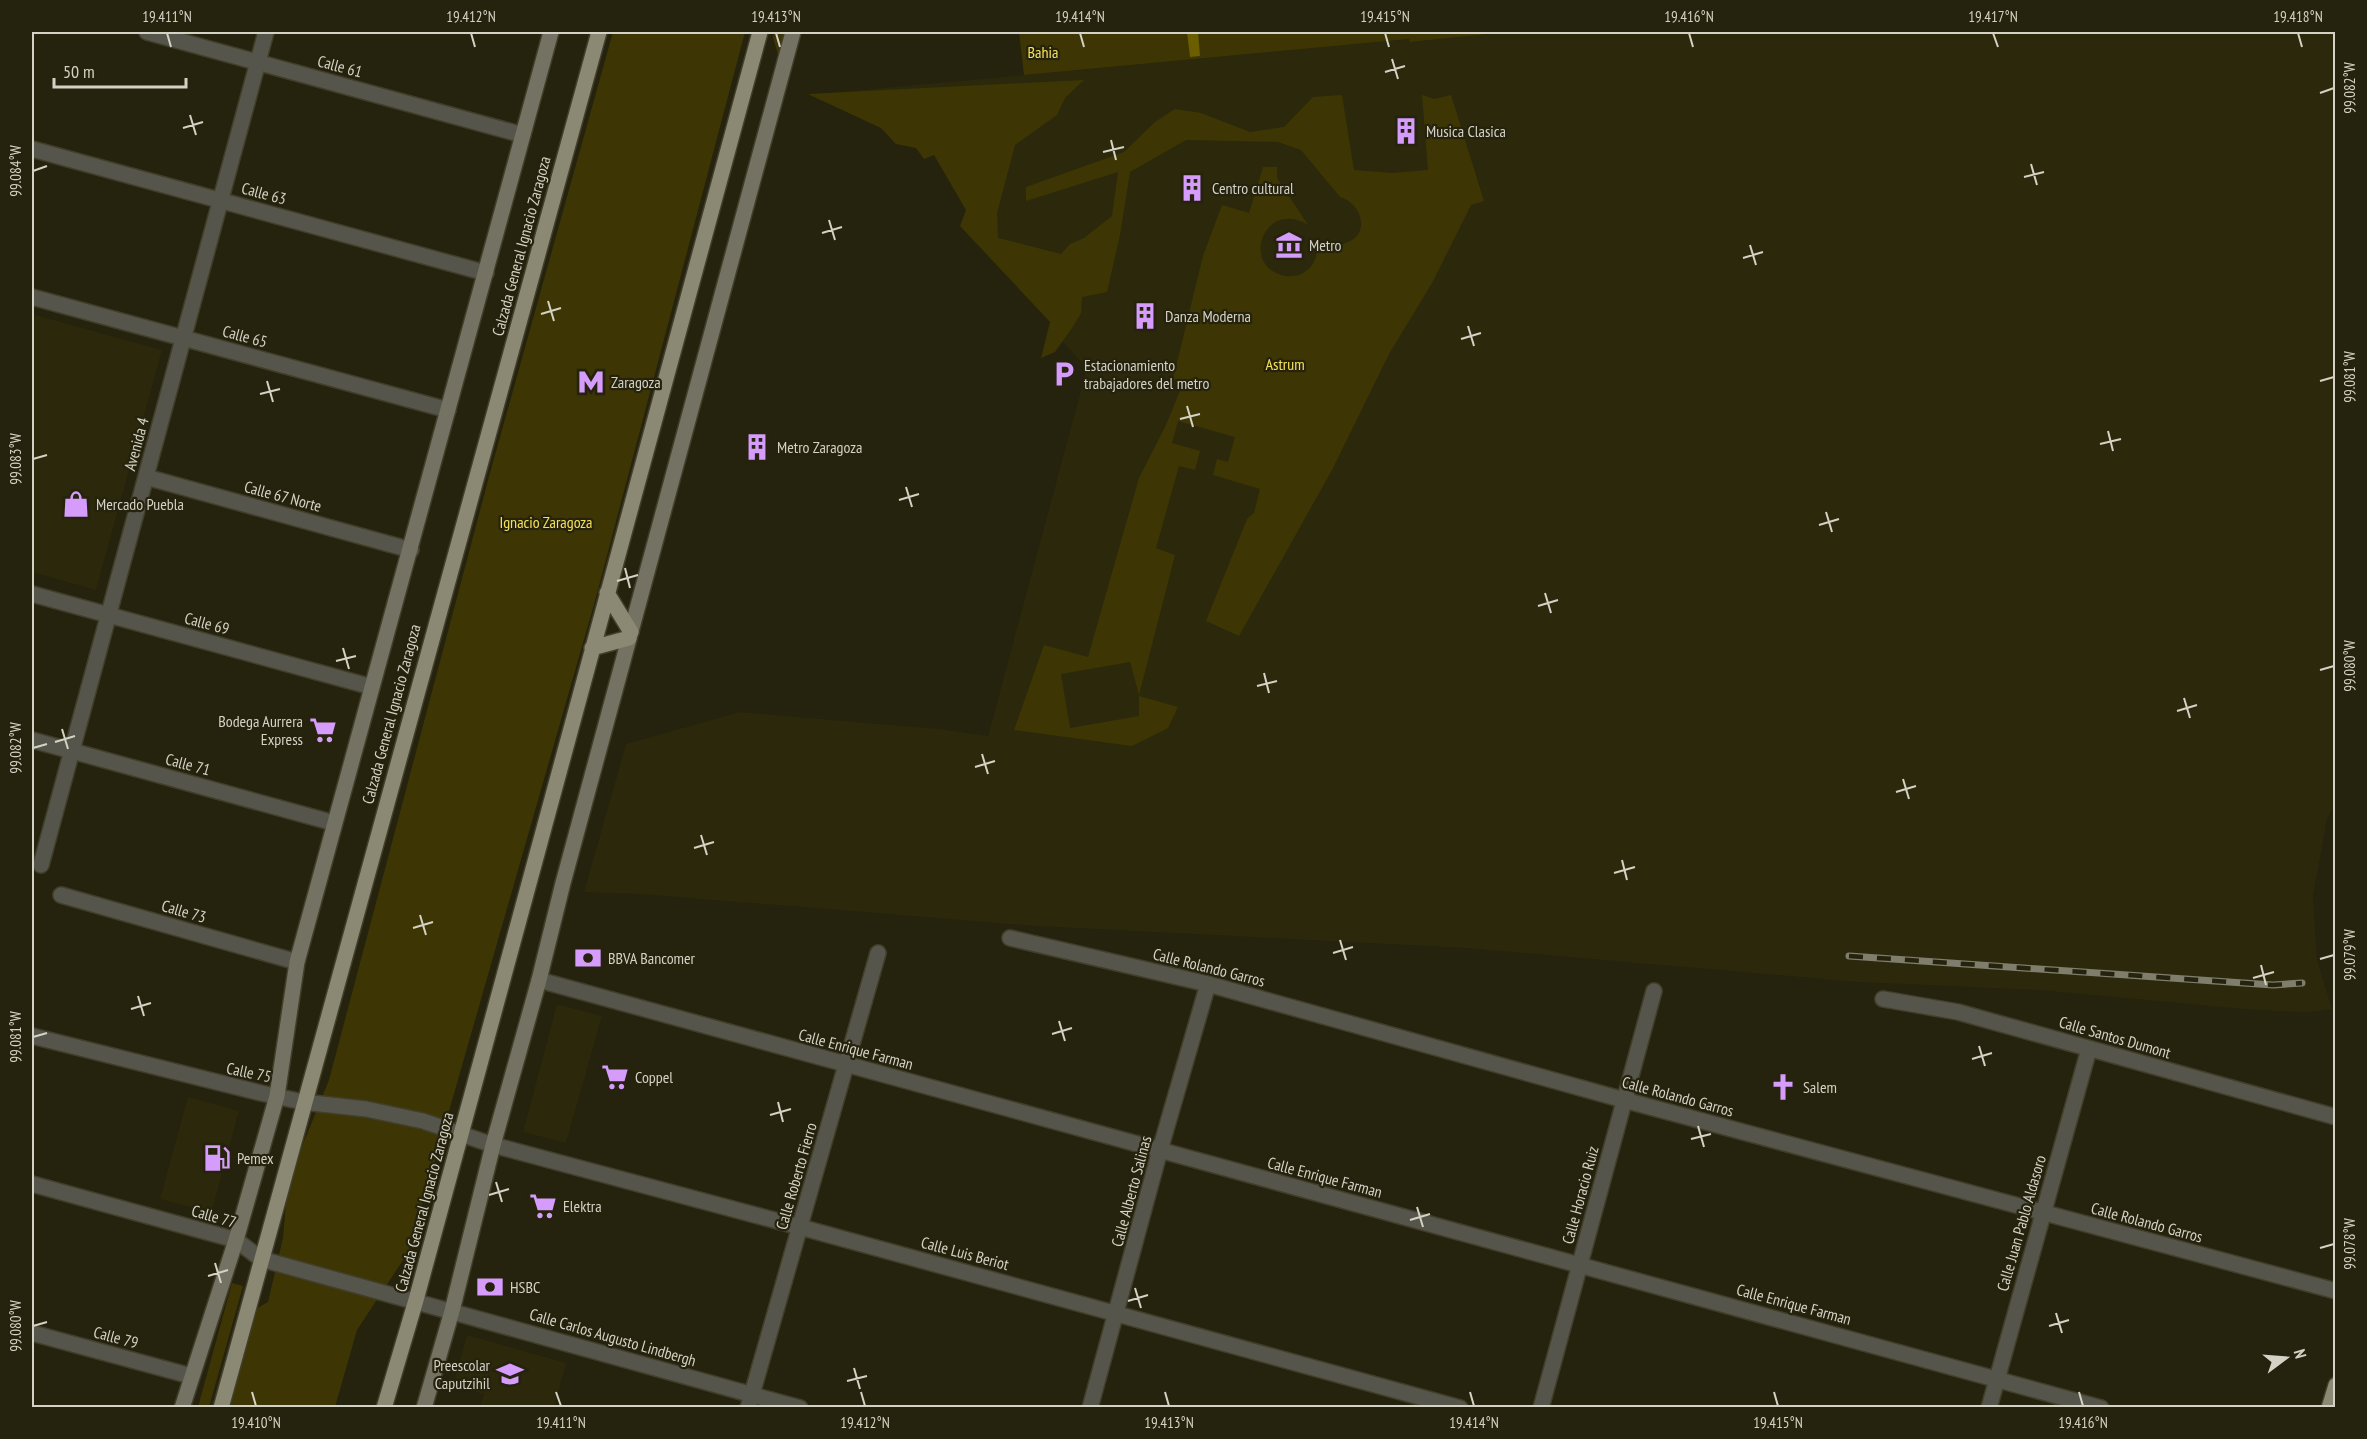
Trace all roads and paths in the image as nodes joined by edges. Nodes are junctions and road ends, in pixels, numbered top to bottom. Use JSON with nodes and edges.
{"nodes":[{"id":1,"x":147,"y":32,"type":"edge"},
{"id":2,"x":266,"y":32,"type":"edge"},
{"id":3,"x":550,"y":32,"type":"edge"},
{"id":4,"x":599,"y":32,"type":"edge"},
{"id":5,"x":759,"y":32,"type":"edge"},
{"id":6,"x":793,"y":32,"type":"edge"},
{"id":7,"x":257,"y":62,"type":"junction"},
{"id":8,"x":523,"y":135,"type":"junction"},
{"id":9,"x":32,"y":149,"type":"edge"},
{"id":10,"x":220,"y":200,"type":"junction"},
{"id":11,"x":486,"y":273,"type":"junction"},
{"id":12,"x":32,"y":297,"type":"edge"},
{"id":13,"x":183,"y":338,"type":"junction"},
{"id":14,"x":448,"y":410,"type":"junction"},
{"id":15,"x":146,"y":477,"type":"junction"},
{"id":16,"x":411,"y":550,"type":"junction"},
{"id":17,"x":607,"y":592,"type":"junction"},
{"id":18,"x":32,"y":594,"type":"edge"},
{"id":19,"x":108,"y":615,"type":"junction"},
{"id":20,"x":630,"y":635,"type":"junction"},
{"id":21,"x":592,"y":648,"type":"junction"},
{"id":22,"x":372,"y":687,"type":"junction"},
{"id":23,"x":32,"y":740,"type":"edge"},
{"id":24,"x":72,"y":751,"type":"junction"},
{"id":25,"x":334,"y":823,"type":"junction"},
{"id":26,"x":41,"y":865,"type":"dead end"},
{"id":27,"x":61,"y":895,"type":"dead end"},
{"id":28,"x":1010,"y":938,"type":"dead end"},
{"id":29,"x":878,"y":953,"type":"dead end"},
{"id":30,"x":297,"y":962,"type":"junction"},
{"id":31,"x":539,"y":980,"type":"junction"},
{"id":32,"x":1208,"y":984,"type":"junction"},
{"id":33,"x":1654,"y":991,"type":"dead end"},
{"id":34,"x":1883,"y":999,"type":"dead end"},
{"id":35,"x":32,"y":1036,"type":"edge"},
{"id":36,"x":2089,"y":1049,"type":"junction"},
{"id":37,"x":847,"y":1065,"type":"junction"},
{"id":38,"x":277,"y":1096,"type":"junction"},
{"id":39,"x":1624,"y":1100,"type":"junction"},
{"id":40,"x":303,"y":1102,"type":"junction"},
{"id":41,"x":2336,"y":1117,"type":"edge"},
{"id":42,"x":460,"y":1134,"type":"junction"},
{"id":43,"x":493,"y":1145,"type":"junction"},
{"id":44,"x":1160,"y":1150,"type":"junction"},
{"id":45,"x":32,"y":1184,"type":"edge"},
{"id":46,"x":2042,"y":1213,"type":"junction"},
{"id":47,"x":800,"y":1227,"type":"junction"},
{"id":48,"x":236,"y":1240,"type":"junction"},
{"id":49,"x":261,"y":1259,"type":"junction"},
{"id":50,"x":1579,"y":1265,"type":"junction"},
{"id":51,"x":2336,"y":1291,"type":"edge"},
{"id":52,"x":416,"y":1300,"type":"junction"},
{"id":53,"x":452,"y":1311,"type":"junction"},
{"id":54,"x":1117,"y":1313,"type":"junction"},
{"id":55,"x":32,"y":1333,"type":"edge"},
{"id":56,"x":191,"y":1376,"type":"junction"},
{"id":57,"x":1997,"y":1377,"type":"junction"},
{"id":58,"x":2336,"y":1385,"type":"edge"},
{"id":59,"x":750,"y":1401,"type":"edge"},
{"id":60,"x":182,"y":1407,"type":"edge"},
{"id":61,"x":221,"y":1407,"type":"edge"},
{"id":62,"x":384,"y":1407,"type":"edge"},
{"id":63,"x":424,"y":1407,"type":"edge"},
{"id":64,"x":800,"y":1407,"type":"edge"},
{"id":65,"x":1090,"y":1407,"type":"edge"},
{"id":66,"x":1460,"y":1407,"type":"edge"},
{"id":67,"x":1541,"y":1407,"type":"edge"},
{"id":68,"x":1989,"y":1407,"type":"edge"},
{"id":69,"x":2101,"y":1407,"type":"edge"},
{"id":70,"x":2329,"y":1407,"type":"edge"}],
"edges":[{"from":1,"to":7,"type":"street","name":"Calle 61"},
{"from":2,"to":7,"type":"street","name":"Avenida 4"},
{"from":3,"to":8,"type":"main road","name":"Calzada General Ignacio Zaragoza"},
{"from":4,"to":40,"type":"main road","name":"Calzada General Ignacio Zaragoza"},
{"from":5,"to":17,"type":"main road","name":"Calzada General Ignacio Zaragoza"},
{"from":6,"to":20,"type":"main road"},
{"from":7,"to":8,"type":"street","name":"Calle 61"},
{"from":7,"to":10,"type":"street","name":"Avenida 4"},
{"from":8,"to":11,"type":"main road","name":"Calzada General Ignacio Zaragoza"},
{"from":9,"to":10,"type":"street","name":"Calle 63"},
{"from":10,"to":11,"type":"street","name":"Calle 63"},
{"from":10,"to":13,"type":"street","name":"Avenida 4"},
{"from":11,"to":14,"type":"main road","name":"Calzada General Ignacio Zaragoza"},
{"from":12,"to":13,"type":"street","name":"Calle 65"},
{"from":13,"to":14,"type":"street","name":"Calle 65"},
{"from":13,"to":15,"type":"street","name":"Avenida 4"},
{"from":14,"to":16,"type":"main road","name":"Calzada General Ignacio Zaragoza"},
{"from":15,"to":16,"type":"street","name":"Calle 67 Norte"},
{"from":15,"to":19,"type":"street","name":"Avenida 4"},
{"from":16,"to":22,"type":"main road","name":"Calzada General Ignacio Zaragoza"},
{"from":17,"to":20,"type":"main road"},
{"from":17,"to":21,"type":"main road","name":"Calzada General Ignacio Zaragoza"},
{"from":18,"to":19,"type":"street","name":"Calle 69"},
{"from":19,"to":22,"type":"street","name":"Calle 69"},
{"from":19,"to":24,"type":"street","name":"Avenida 4"},
{"from":20,"to":21,"type":"main road"},
{"from":20,"to":31,"type":"main road"},
{"from":21,"to":42,"type":"main road","name":"Calzada General Ignacio Zaragoza"},
{"from":22,"to":25,"type":"main road","name":"Calzada General Ignacio Zaragoza"},
{"from":23,"to":24,"type":"street","name":"Calle 71"},
{"from":24,"to":25,"type":"street","name":"Calle 71"},
{"from":24,"to":26,"type":"street","name":"Avenida 4"},
{"from":25,"to":30,"type":"main road","name":"Calzada General Ignacio Zaragoza"},
{"from":27,"to":30,"type":"street","name":"Calle 73"},
{"from":28,"to":32,"type":"street","name":"Calle Rolando Garros"},
{"from":29,"to":37,"type":"street","name":"Calle Roberto Fierro"},
{"from":30,"to":38,"type":"main road","name":"Calzada General Ignacio Zaragoza"},
{"from":31,"to":37,"type":"street","name":"Calle Enrique Farman"},
{"from":31,"to":43,"type":"main road"},
{"from":32,"to":39,"type":"street","name":"Calle Rolando Garros"},
{"from":32,"to":44,"type":"street","name":"Calle Alberto Salinas"},
{"from":33,"to":39,"type":"street","name":"Calle Horacio Ruiz"},
{"from":34,"to":36,"type":"street","name":"Calle Santos Dumont"},
{"from":35,"to":38,"type":"street","name":"Calle 75"},
{"from":36,"to":41,"type":"street","name":"Calle Santos Dumont"},
{"from":36,"to":46,"type":"street","name":"Calle Juan Pablo Aldasoro"},
{"from":37,"to":44,"type":"street","name":"Calle Enrique Farman"},
{"from":37,"to":47,"type":"street","name":"Calle Roberto Fierro"},
{"from":38,"to":40,"type":"street","name":"Calle 75"},
{"from":38,"to":48,"type":"main road","name":"Calzada General Ignacio Zaragoza"},
{"from":39,"to":46,"type":"street","name":"Calle Rolando Garros"},
{"from":39,"to":50,"type":"street","name":"Calle Horacio Ruiz"},
{"from":40,"to":42,"type":"street","name":"Calle 75"},
{"from":40,"to":49,"type":"main road","name":"Calzada General Ignacio Zaragoza"},
{"from":42,"to":43,"type":"street","name":"Calle Luis Beriot"},
{"from":42,"to":52,"type":"main road","name":"Calzada General Ignacio Zaragoza"},
{"from":43,"to":47,"type":"street","name":"Calle Luis Beriot"},
{"from":43,"to":53,"type":"main road"},
{"from":44,"to":50,"type":"street","name":"Calle Enrique Farman"},
{"from":44,"to":54,"type":"street","name":"Calle Alberto Salinas"},
{"from":45,"to":48,"type":"street","name":"Calle 77"},
{"from":46,"to":51,"type":"street","name":"Calle Rolando Garros"},
{"from":46,"to":57,"type":"street","name":"Calle Juan Pablo Aldasoro"},
{"from":47,"to":54,"type":"street","name":"Calle Luis Beriot"},
{"from":47,"to":59,"type":"street","name":"Calle Roberto Fierro"},
{"from":48,"to":49,"type":"street","name":"Calle 77"},
{"from":48,"to":56,"type":"main road","name":"Calzada General Ignacio Zaragoza"},
{"from":49,"to":52,"type":"street","name":"Calle 77"},
{"from":49,"to":61,"type":"main road","name":"Calzada General Ignacio Zaragoza"},
{"from":50,"to":57,"type":"street","name":"Calle Enrique Farman"},
{"from":50,"to":67,"type":"street","name":"Calle Horacio Ruiz"},
{"from":52,"to":53,"type":"street","name":"Calle Carlos Augusto Lindbergh"},
{"from":52,"to":62,"type":"main road","name":"Calzada General Ignacio Zaragoza"},
{"from":53,"to":59,"type":"street","name":"Calle Carlos Augusto Lindbergh"},
{"from":53,"to":63,"type":"main road"},
{"from":54,"to":65,"type":"street","name":"Calle Alberto Salinas"},
{"from":54,"to":66,"type":"street","name":"Calle Luis Beriot"},
{"from":55,"to":56,"type":"street","name":"Calle 79"},
{"from":56,"to":60,"type":"main road","name":"Calzada General Ignacio Zaragoza"},
{"from":57,"to":68,"type":"street","name":"Calle Juan Pablo Aldasoro"},
{"from":57,"to":69,"type":"street","name":"Calle Enrique Farman"},
{"from":58,"to":70,"type":"main road"},
{"from":59,"to":64,"type":"street","name":"Calle Carlos Augusto Lindbergh"}]}
